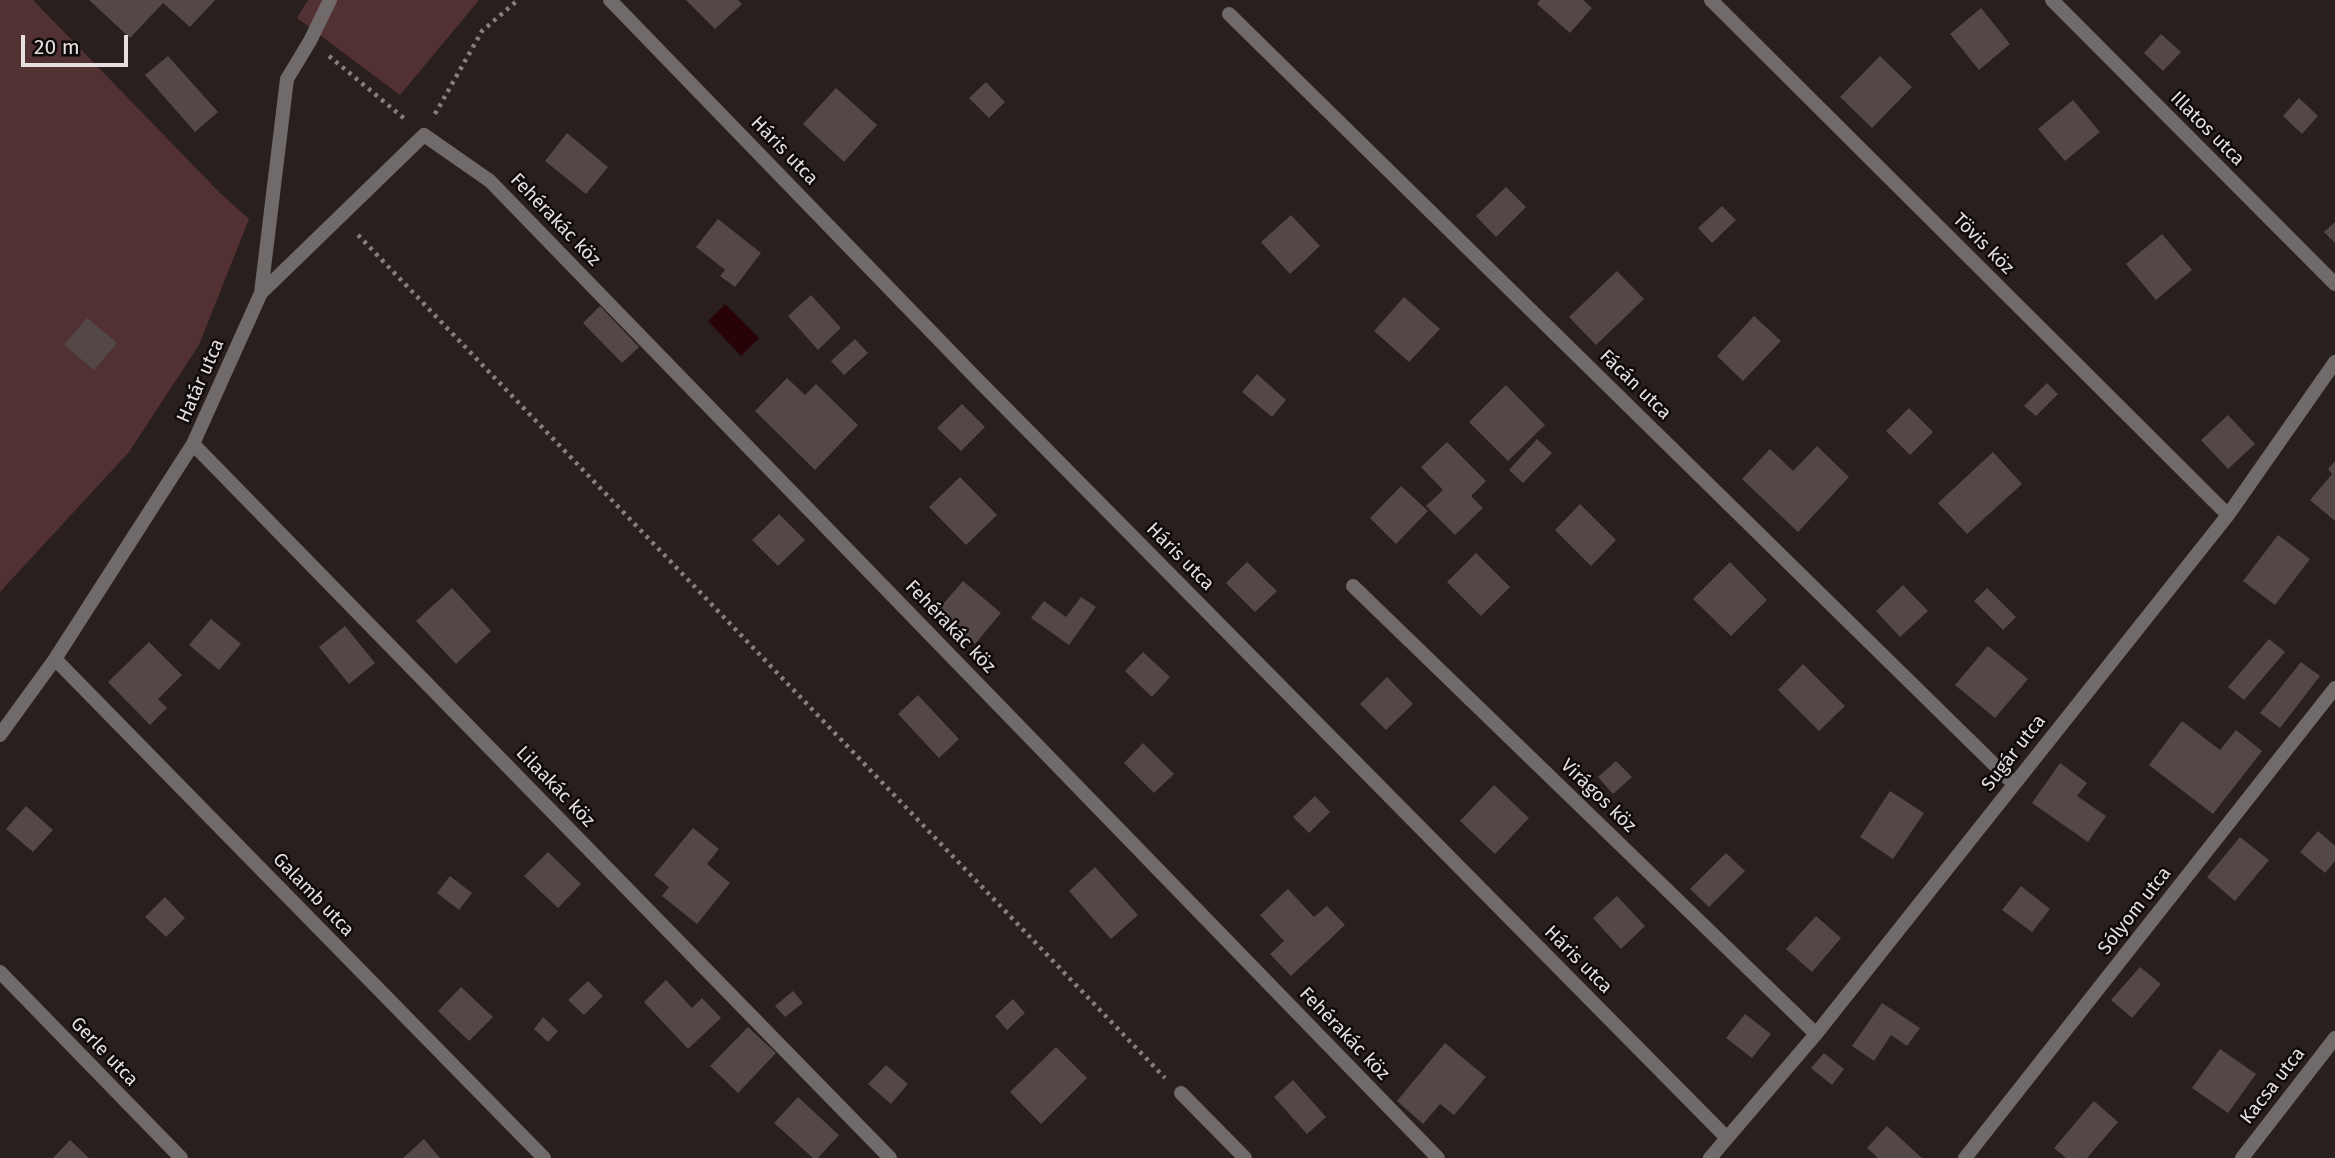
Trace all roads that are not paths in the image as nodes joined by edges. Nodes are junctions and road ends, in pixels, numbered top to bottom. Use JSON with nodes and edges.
{"nodes":[{"id":1,"x":330,"y":0,"type":"edge"},
{"id":2,"x":610,"y":0,"type":"edge"},
{"id":3,"x":1711,"y":0,"type":"edge"},
{"id":4,"x":2052,"y":0,"type":"edge"},
{"id":5,"x":1228,"y":14,"type":"dead end"},
{"id":6,"x":2335,"y":284,"type":"edge"},
{"id":7,"x":261,"y":293,"type":"junction"},
{"id":8,"x":2335,"y":362,"type":"edge"},
{"id":9,"x":193,"y":444,"type":"junction"},
{"id":10,"x":2228,"y":515,"type":"junction"},
{"id":11,"x":1353,"y":586,"type":"dead end"},
{"id":12,"x":55,"y":659,"type":"junction"},
{"id":13,"x":2335,"y":688,"type":"edge"},
{"id":14,"x":0,"y":735,"type":"edge"},
{"id":15,"x":2014,"y":784,"type":"junction"},
{"id":16,"x":0,"y":972,"type":"edge"},
{"id":17,"x":1816,"y":1034,"type":"junction"},
{"id":18,"x":2335,"y":1038,"type":"edge"},
{"id":19,"x":1181,"y":1093,"type":"road end"},
{"id":20,"x":1726,"y":1137,"type":"junction"},
{"id":21,"x":181,"y":1158,"type":"edge"},
{"id":22,"x":544,"y":1158,"type":"edge"},
{"id":23,"x":890,"y":1158,"type":"edge"},
{"id":24,"x":1245,"y":1158,"type":"edge"},
{"id":25,"x":1438,"y":1158,"type":"edge"},
{"id":26,"x":1710,"y":1158,"type":"edge"},
{"id":27,"x":1965,"y":1158,"type":"edge"},
{"id":28,"x":2242,"y":1158,"type":"edge"}],
"edges":[{"from":1,"to":7,"type":"street","name":"Határ utca"},
{"from":2,"to":20,"type":"street","name":"Háris utca"},
{"from":3,"to":10,"type":"street","name":"Tövis köz"},
{"from":4,"to":6,"type":"street","name":"Illatos utca"},
{"from":5,"to":15,"type":"street","name":"Fácán utca"},
{"from":7,"to":9,"type":"street","name":"Határ utca"},
{"from":7,"to":25,"type":"street","name":"Fehérakác köz"},
{"from":8,"to":10,"type":"street","name":"Sugár utca"},
{"from":9,"to":12,"type":"street","name":"Határ utca"},
{"from":9,"to":23,"type":"street","name":"Lilaakác köz"},
{"from":10,"to":15,"type":"street","name":"Sugár utca"},
{"from":11,"to":17,"type":"street","name":"Virágos köz"},
{"from":12,"to":14,"type":"street","name":"Határ utca"},
{"from":12,"to":22,"type":"street","name":"Galamb utca"},
{"from":13,"to":27,"type":"street","name":"Sólyom utca"},
{"from":15,"to":17,"type":"street","name":"Sugár utca"},
{"from":16,"to":21,"type":"street","name":"Gerle utca"},
{"from":17,"to":20,"type":"street","name":"Sugár utca"},
{"from":18,"to":28,"type":"street","name":"Kacsa utca"},
{"from":19,"to":24,"type":"street"},
{"from":20,"to":26,"type":"street","name":"Sugár utca"}]}
